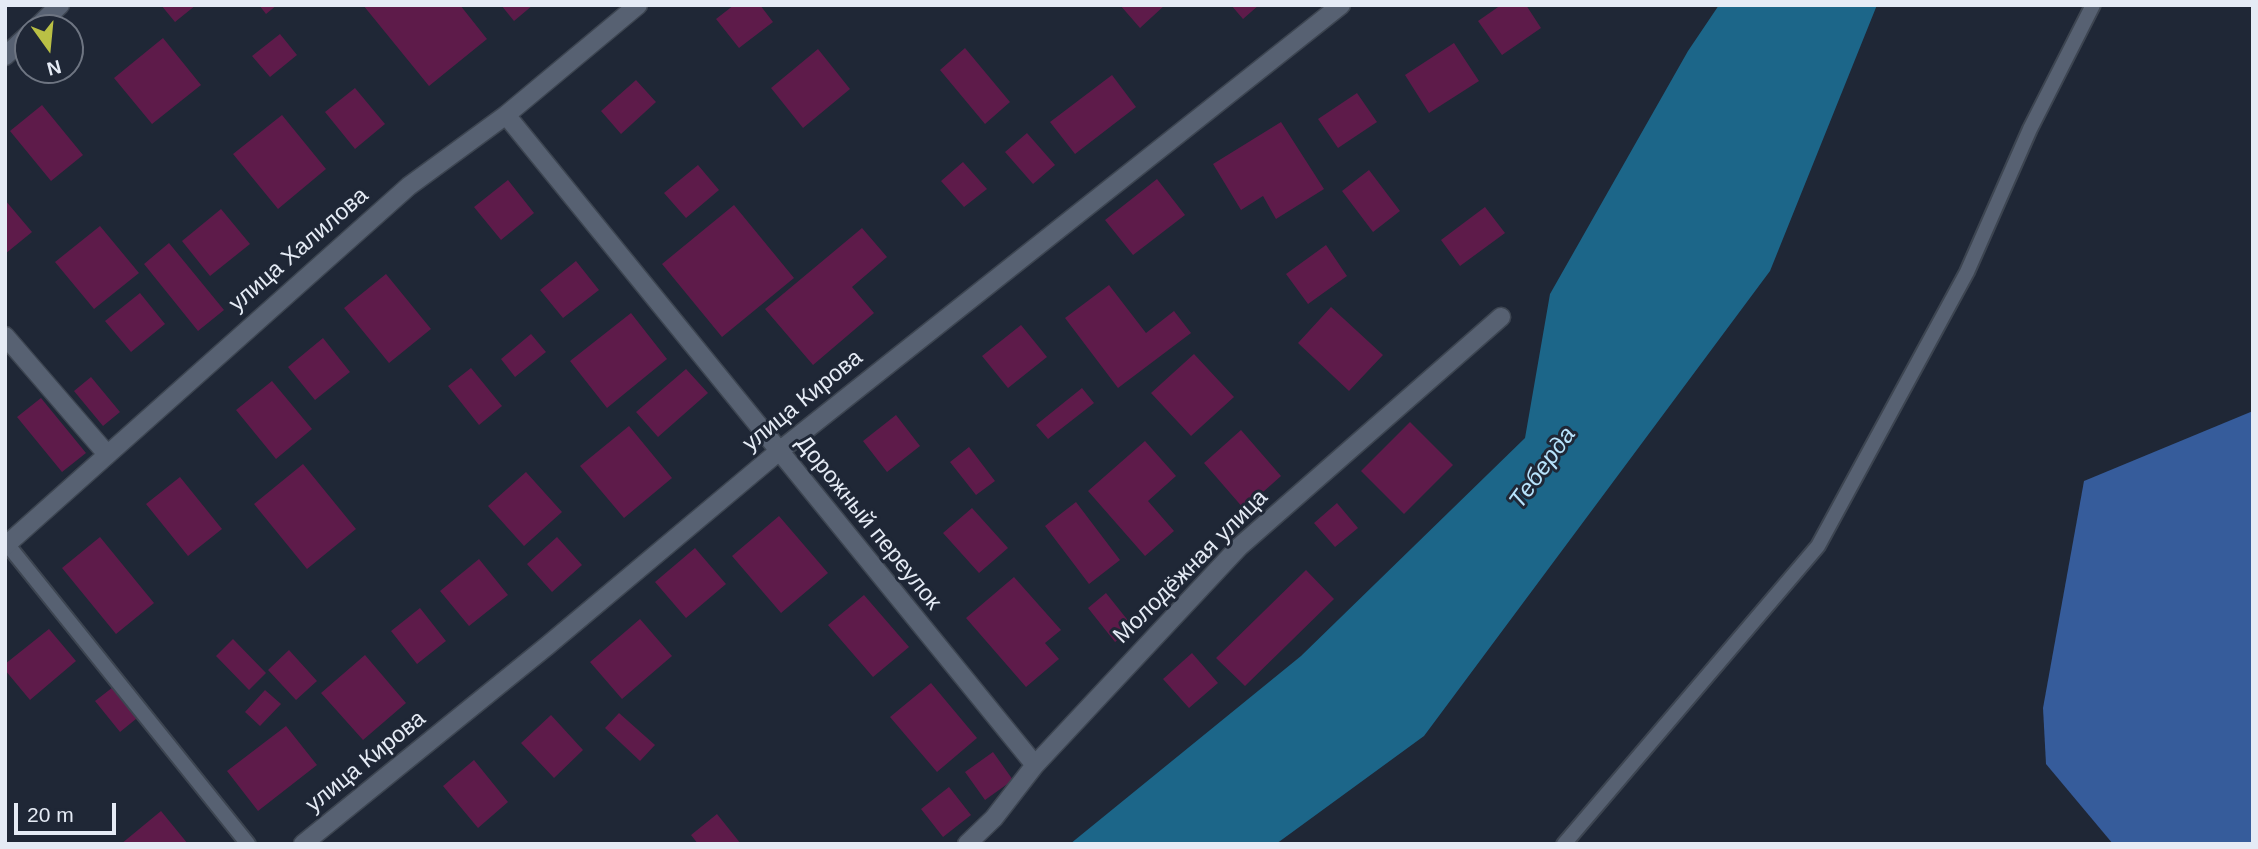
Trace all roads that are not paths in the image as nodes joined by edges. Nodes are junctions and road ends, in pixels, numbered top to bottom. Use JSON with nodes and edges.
{"nodes":[{"id":1,"x":638,"y":5,"type":"edge"},
{"id":2,"x":1341,"y":5,"type":"edge"},
{"id":3,"x":2093,"y":5,"type":"edge"},
{"id":4,"x":506,"y":115,"type":"junction"},
{"id":5,"x":1501,"y":317,"type":"dead end"},
{"id":6,"x":5,"y":336,"type":"edge"},
{"id":7,"x":778,"y":452,"type":"junction"},
{"id":8,"x":106,"y":453,"type":"junction"},
{"id":9,"x":6,"y":545,"type":"edge"},
{"id":10,"x":1035,"y":765,"type":"junction"},
{"id":11,"x":248,"y":844,"type":"edge"},
{"id":12,"x":303,"y":844,"type":"edge"},
{"id":13,"x":967,"y":844,"type":"edge"},
{"id":14,"x":1564,"y":844,"type":"edge"}],
"edges":[{"from":1,"to":4,"type":"street","name":"улица Халилова"},
{"from":2,"to":7,"type":"street","name":"улица Кирова"},
{"from":3,"to":14,"type":"lane"},
{"from":4,"to":7,"type":"street","name":"Дорожный переулок"},
{"from":4,"to":8,"type":"street","name":"улица Халилова"},
{"from":5,"to":10,"type":"street","name":"Молодёжная улица"},
{"from":6,"to":8,"type":"street"},
{"from":7,"to":10,"type":"street","name":"Дорожный переулок"},
{"from":7,"to":12,"type":"street","name":"улица Кирова"},
{"from":8,"to":9,"type":"street","name":"улица Халилова"},
{"from":9,"to":11,"type":"lane"},
{"from":10,"to":13,"type":"street","name":"Молодёжная улица"}]}
